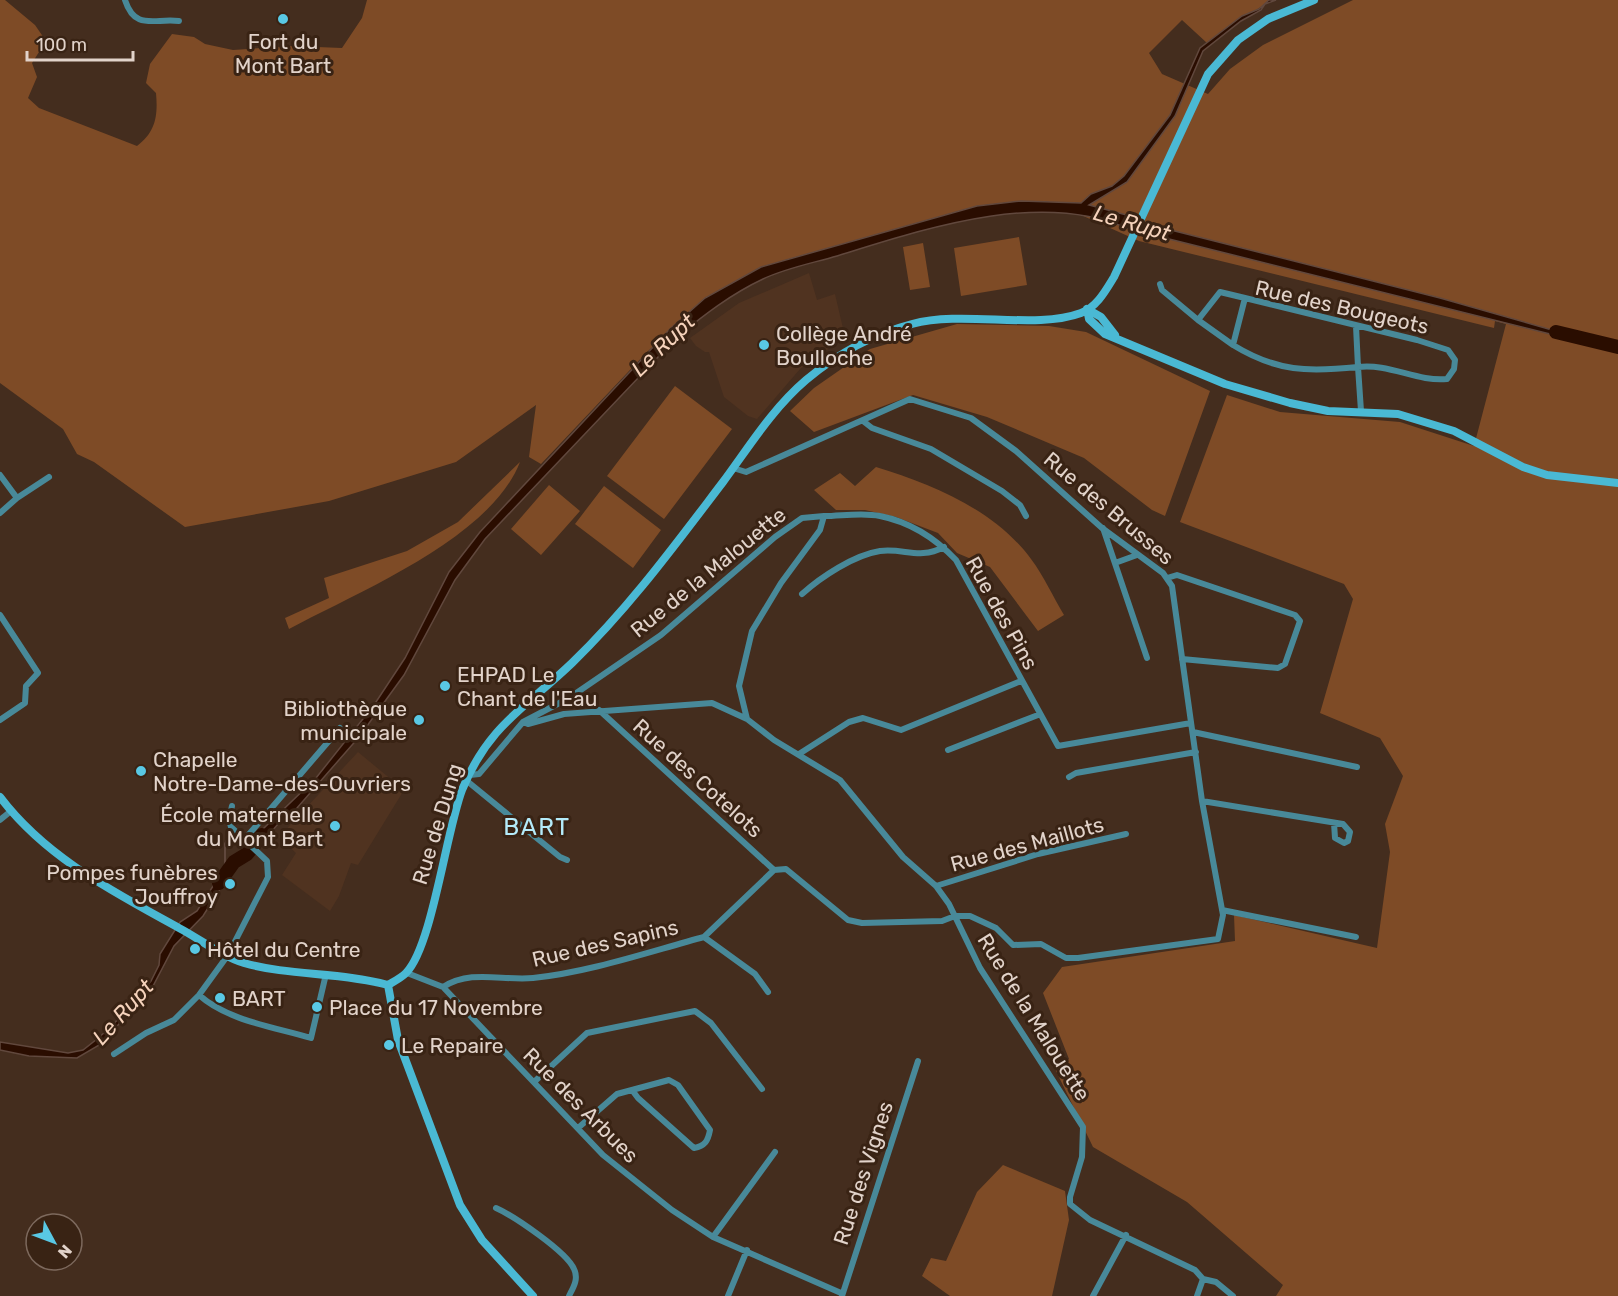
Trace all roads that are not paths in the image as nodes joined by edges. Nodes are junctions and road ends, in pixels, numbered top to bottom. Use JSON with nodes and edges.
{"nodes":[{"id":1,"x":125,"y":0,"type":"edge"},
{"id":2,"x":1314,"y":0,"type":"edge"},
{"id":3,"x":179,"y":21,"type":"dead end"},
{"id":4,"x":1160,"y":284,"type":"dead end"},
{"id":5,"x":1245,"y":298,"type":"junction"},
{"id":6,"x":1088,"y":309,"type":"junction"},
{"id":7,"x":1198,"y":320,"type":"junction"},
{"id":8,"x":1356,"y":326,"type":"junction"},
{"id":9,"x":1233,"y":345,"type":"junction"},
{"id":10,"x":1358,"y":367,"type":"junction"},
{"id":11,"x":1361,"y":411,"type":"junction"},
{"id":12,"x":863,"y":421,"type":"junction"},
{"id":13,"x":733,"y":468,"type":"junction"},
{"id":14,"x":0,"y":474,"type":"edge"},
{"id":15,"x":49,"y":477,"type":"dead end"},
{"id":16,"x":1618,"y":483,"type":"edge"},
{"id":17,"x":17,"y":498,"type":"junction"},
{"id":18,"x":0,"y":513,"type":"edge"},
{"id":19,"x":824,"y":516,"type":"junction"},
{"id":20,"x":1026,"y":516,"type":"dead end"},
{"id":21,"x":1102,"y":528,"type":"junction"},
{"id":22,"x":944,"y":547,"type":"junction"},
{"id":23,"x":1137,"y":555,"type":"junction"},
{"id":24,"x":1115,"y":563,"type":"junction"},
{"id":25,"x":1167,"y":578,"type":"junction"},
{"id":26,"x":802,"y":594,"type":"dead end"},
{"id":27,"x":0,"y":615,"type":"edge"},
{"id":28,"x":1147,"y":657,"type":"dead end"},
{"id":29,"x":1182,"y":659,"type":"junction"},
{"id":30,"x":1020,"y":681,"type":"junction"},
{"id":31,"x":599,"y":710,"type":"junction"},
{"id":32,"x":1038,"y":715,"type":"junction"},
{"id":33,"x":747,"y":719,"type":"junction"},
{"id":34,"x":0,"y":720,"type":"edge"},
{"id":35,"x":523,"y":722,"type":"junction"},
{"id":36,"x":1191,"y":723,"type":"junction"},
{"id":37,"x":340,"y":728,"type":"dead end"},
{"id":38,"x":1193,"y":732,"type":"junction"},
{"id":39,"x":948,"y":750,"type":"dead end"},
{"id":40,"x":1196,"y":752,"type":"junction"},
{"id":41,"x":799,"y":754,"type":"junction"},
{"id":42,"x":1357,"y":767,"type":"dead end"},
{"id":43,"x":1069,"y":777,"type":"dead end"},
{"id":44,"x":468,"y":778,"type":"junction"},
{"id":45,"x":0,"y":797,"type":"edge"},
{"id":46,"x":1202,"y":801,"type":"junction"},
{"id":47,"x":232,"y":806,"type":"dead end"},
{"id":48,"x":10,"y":811,"type":"junction"},
{"id":49,"x":0,"y":820,"type":"edge"},
{"id":50,"x":1334,"y":823,"type":"dead end"},
{"id":51,"x":1126,"y":834,"type":"dead end"},
{"id":52,"x":246,"y":842,"type":"junction"},
{"id":53,"x":567,"y":860,"type":"dead end"},
{"id":54,"x":774,"y":870,"type":"junction"},
{"id":55,"x":936,"y":886,"type":"junction"},
{"id":56,"x":1222,"y":910,"type":"junction"},
{"id":57,"x":955,"y":915,"type":"junction"},
{"id":58,"x":704,"y":937,"type":"junction"},
{"id":59,"x":1356,"y":937,"type":"dead end"},
{"id":60,"x":228,"y":955,"type":"junction"},
{"id":61,"x":407,"y":972,"type":"junction"},
{"id":62,"x":326,"y":974,"type":"junction"},
{"id":63,"x":388,"y":985,"type":"junction"},
{"id":64,"x":443,"y":987,"type":"junction"},
{"id":65,"x":768,"y":992,"type":"dead end"},
{"id":66,"x":199,"y":995,"type":"junction"},
{"id":67,"x":114,"y":1054,"type":"dead end"},
{"id":68,"x":918,"y":1061,"type":"dead end"},
{"id":69,"x":534,"y":1082,"type":"junction"},
{"id":70,"x":632,"y":1089,"type":"junction"},
{"id":71,"x":762,"y":1089,"type":"dead end"},
{"id":72,"x":578,"y":1128,"type":"junction"},
{"id":73,"x":775,"y":1152,"type":"dead end"},
{"id":74,"x":496,"y":1208,"type":"dead end"},
{"id":75,"x":1126,"y":1235,"type":"junction"},
{"id":76,"x":713,"y":1237,"type":"junction"},
{"id":77,"x":747,"y":1250,"type":"junction"},
{"id":78,"x":1203,"y":1279,"type":"junction"},
{"id":79,"x":841,"y":1295,"type":"edge"},
{"id":80,"x":533,"y":1296,"type":"edge"},
{"id":81,"x":568,"y":1296,"type":"edge"},
{"id":82,"x":728,"y":1296,"type":"edge"},
{"id":83,"x":1093,"y":1296,"type":"edge"},
{"id":84,"x":1197,"y":1296,"type":"edge"},
{"id":85,"x":1233,"y":1296,"type":"edge"}],
"edges":[{"from":1,"to":3,"type":"street"},
{"from":2,"to":6,"type":"main road"},
{"from":4,"to":7,"type":"street"},
{"from":5,"to":7,"type":"street"},
{"from":5,"to":8,"type":"street","name":"Rue des Bougeots"},
{"from":5,"to":9,"type":"street","name":"Rue des Bougeots"},
{"from":6,"to":11,"type":"main road"},
{"from":6,"to":13,"type":"main road","name":"Rue de Dung"},
{"from":7,"to":9,"type":"street"},
{"from":8,"to":10,"type":"street"},
{"from":8,"to":10,"type":"street","name":"Rue des Bougeots"},
{"from":9,"to":10,"type":"street","name":"Rue des Bougeots"},
{"from":10,"to":11,"type":"street"},
{"from":11,"to":16,"type":"main road"},
{"from":12,"to":13,"type":"street","name":"Rue des Brusses"},
{"from":12,"to":20,"type":"street"},
{"from":12,"to":21,"type":"street","name":"Rue des Brusses"},
{"from":13,"to":44,"type":"main road","name":"Rue de Dung"},
{"from":14,"to":17,"type":"street"},
{"from":15,"to":17,"type":"street"},
{"from":17,"to":18,"type":"street"},
{"from":19,"to":22,"type":"street","name":"Rue des Pins"},
{"from":19,"to":33,"type":"street","name":"Rue de la Malouette"},
{"from":19,"to":35,"type":"street","name":"Rue de la Malouette"},
{"from":21,"to":23,"type":"street","name":"Rue des Brusses"},
{"from":21,"to":24,"type":"street"},
{"from":22,"to":26,"type":"street"},
{"from":22,"to":30,"type":"street","name":"Rue des Pins"},
{"from":23,"to":24,"type":"street"},
{"from":23,"to":25,"type":"street","name":"Rue des Brusses"},
{"from":24,"to":28,"type":"street"},
{"from":25,"to":29,"type":"street","name":"Rue des Brusses"},
{"from":25,"to":29,"type":"street"},
{"from":27,"to":34,"type":"street"},
{"from":29,"to":36,"type":"street","name":"Rue des Brusses"},
{"from":30,"to":32,"type":"street","name":"Rue des Pins"},
{"from":30,"to":41,"type":"street"},
{"from":31,"to":33,"type":"street"},
{"from":31,"to":35,"type":"street"},
{"from":31,"to":54,"type":"street","name":"Rue des Cotelots"},
{"from":32,"to":36,"type":"street","name":"Rue des Pins"},
{"from":32,"to":39,"type":"street"},
{"from":33,"to":41,"type":"street","name":"Rue de la Malouette"},
{"from":35,"to":44,"type":"street","name":"Rue de la Malouette"},
{"from":36,"to":38,"type":"street","name":"Rue des Brusses"},
{"from":37,"to":52,"type":"street"},
{"from":38,"to":40,"type":"street","name":"Rue des Brusses"},
{"from":38,"to":42,"type":"street"},
{"from":40,"to":43,"type":"street"},
{"from":40,"to":46,"type":"street","name":"Rue des Brusses"},
{"from":41,"to":55,"type":"street","name":"Rue de la Malouette"},
{"from":44,"to":53,"type":"street"},
{"from":44,"to":61,"type":"main road","name":"Rue de Dung"},
{"from":45,"to":48,"type":"main road"},
{"from":46,"to":50,"type":"street"},
{"from":46,"to":56,"type":"street","name":"Rue des Brusses"},
{"from":47,"to":52,"type":"street"},
{"from":48,"to":49,"type":"street"},
{"from":48,"to":60,"type":"main road"},
{"from":51,"to":55,"type":"street","name":"Rue des Maillots"},
{"from":52,"to":60,"type":"street"},
{"from":54,"to":57,"type":"street"},
{"from":54,"to":58,"type":"street","name":"Rue des Sapins"},
{"from":55,"to":57,"type":"street","name":"Rue de la Malouette"},
{"from":56,"to":57,"type":"street","name":"Rue des Brusses"},
{"from":56,"to":59,"type":"street"},
{"from":57,"to":75,"type":"street","name":"Rue de la Malouette"},
{"from":58,"to":64,"type":"street","name":"Rue des Sapins"},
{"from":58,"to":65,"type":"street","name":"Rue des Sapins"},
{"from":60,"to":62,"type":"main road"},
{"from":60,"to":66,"type":"street"},
{"from":61,"to":63,"type":"main road","name":"Rue de Dung"},
{"from":61,"to":64,"type":"street","name":"Rue des Arbues"},
{"from":62,"to":63,"type":"main road"},
{"from":62,"to":66,"type":"street"},
{"from":63,"to":80,"type":"main road"},
{"from":64,"to":69,"type":"street","name":"Rue des Arbues"},
{"from":66,"to":67,"type":"street"},
{"from":68,"to":79,"type":"street","name":"Rue des Vignes"},
{"from":69,"to":71,"type":"street"},
{"from":69,"to":72,"type":"street","name":"Rue des Arbues"},
{"from":70,"to":70,"type":"street"},
{"from":70,"to":72,"type":"street"},
{"from":72,"to":76,"type":"street","name":"Rue des Arbues"},
{"from":73,"to":76,"type":"street"},
{"from":74,"to":81,"type":"street"},
{"from":75,"to":78,"type":"street"},
{"from":75,"to":83,"type":"street"},
{"from":76,"to":77,"type":"street","name":"Rue des Arbues"},
{"from":77,"to":79,"type":"street","name":"Rue des Arbues"},
{"from":77,"to":82,"type":"street"},
{"from":78,"to":84,"type":"street"},
{"from":78,"to":85,"type":"street"}]}
